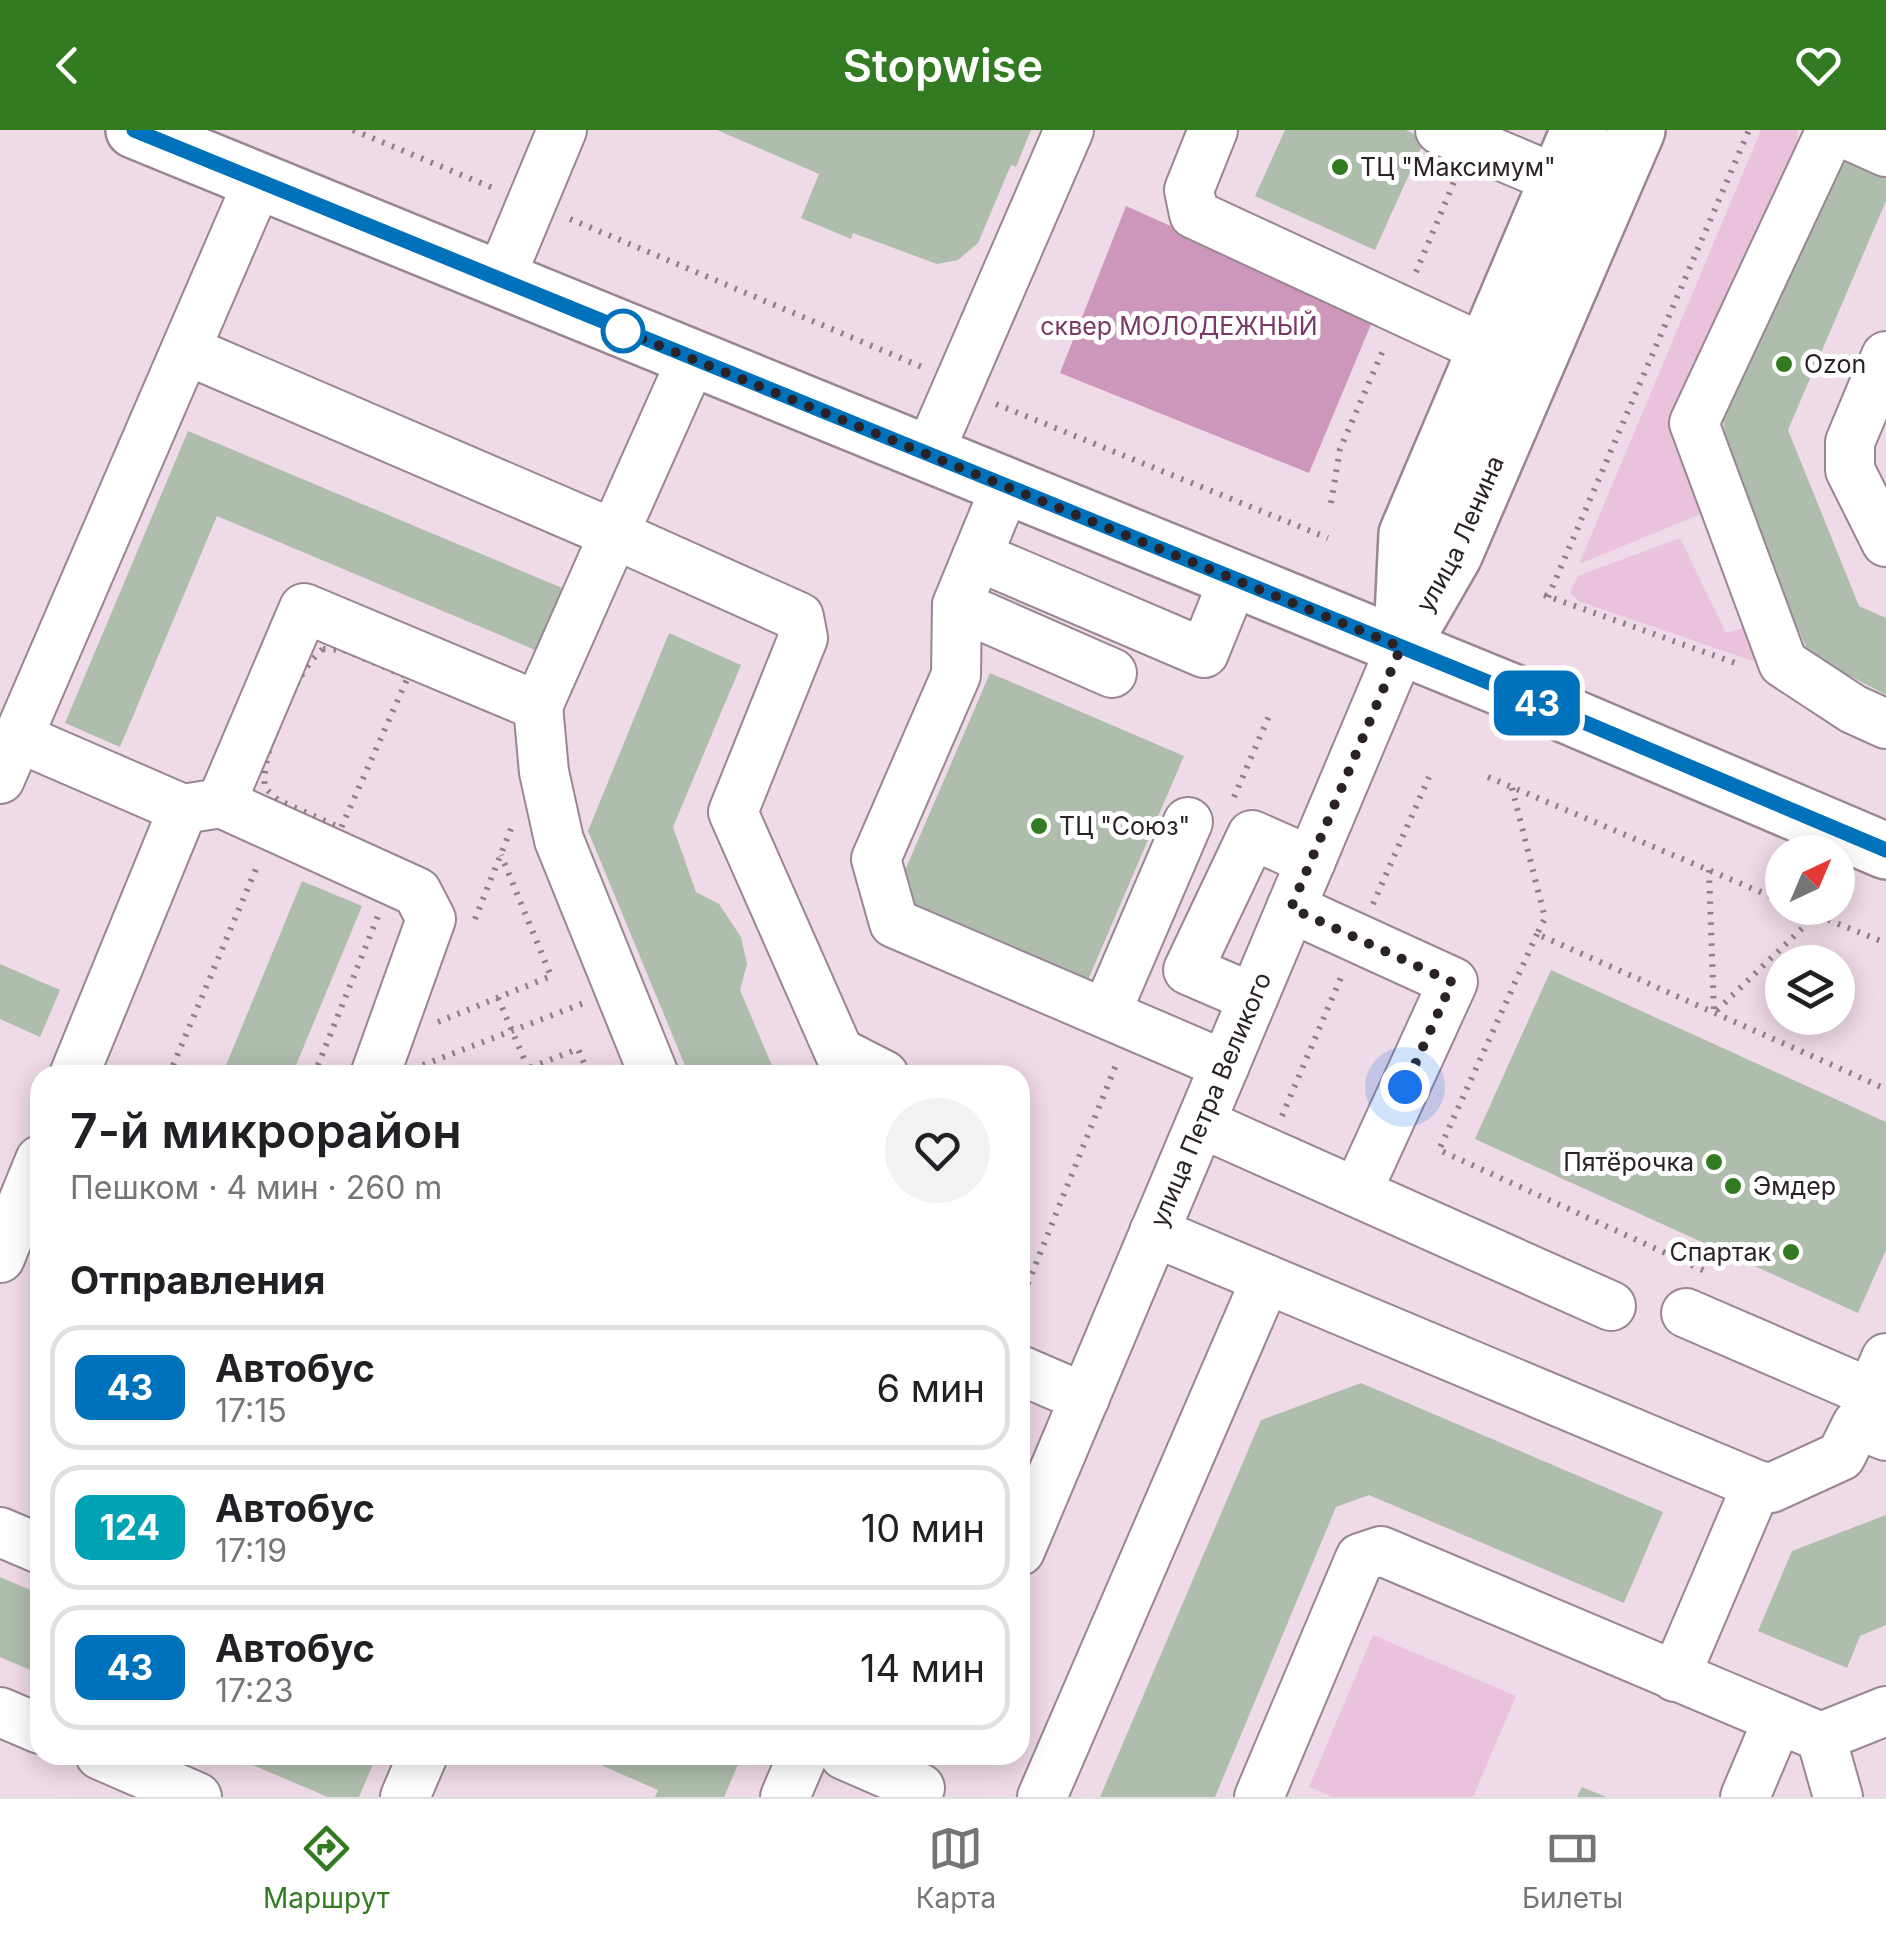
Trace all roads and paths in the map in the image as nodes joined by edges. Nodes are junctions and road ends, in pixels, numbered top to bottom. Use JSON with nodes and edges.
{"nodes":[{"id":1,"x":134,"y":130,"type":"edge"},
{"id":2,"x":353,"y":130,"type":"edge"},
{"id":3,"x":562,"y":130,"type":"edge"},
{"id":4,"x":1069,"y":130,"type":"edge"},
{"id":5,"x":1212,"y":130,"type":"edge"},
{"id":6,"x":1440,"y":130,"type":"edge"},
{"id":7,"x":1578,"y":130,"type":"edge"},
{"id":8,"x":1637,"y":130,"type":"edge"},
{"id":9,"x":1748,"y":130,"type":"edge"},
{"id":10,"x":1834,"y":130,"type":"edge"},
{"id":11,"x":1886,"y":152,"type":"edge"},
{"id":12,"x":1556,"y":178,"type":"junction"},
{"id":13,"x":258,"y":182,"type":"junction"},
{"id":14,"x":531,"y":203,"type":"junction"},
{"id":15,"x":499,"y":281,"type":"junction"},
{"id":16,"x":186,"y":350,"type":"junction"},
{"id":17,"x":1485,"y":350,"type":"junction"},
{"id":18,"x":1886,"y":356,"type":"edge"},
{"id":19,"x":692,"y":359,"type":"junction"},
{"id":20,"x":958,"y":388,"type":"junction"},
{"id":21,"x":928,"y":455,"type":"junction"},
{"id":22,"x":1006,"y":486,"type":"junction"},
{"id":23,"x":614,"y":534,"type":"junction"},
{"id":24,"x":1328,"y":538,"type":"dead end"},
{"id":25,"x":1886,"y":542,"type":"edge"},
{"id":26,"x":977,"y":556,"type":"junction"},
{"id":27,"x":1234,"y":579,"type":"junction"},
{"id":28,"x":957,"y":605,"type":"junction"},
{"id":29,"x":1401,"y":647,"type":"junction"},
{"id":30,"x":1749,"y":668,"type":"dead end"},
{"id":31,"x":1112,"y":673,"type":"dead end"},
{"id":32,"x":538,"y":706,"type":"junction"},
{"id":33,"x":1886,"y":724,"type":"edge"},
{"id":34,"x":9,"y":758,"type":"edge"},
{"id":35,"x":1429,"y":778,"type":"dead end"},
{"id":36,"x":1488,"y":778,"type":"dead end"},
{"id":37,"x":1512,"y":788,"type":"junction"},
{"id":38,"x":202,"y":806,"type":"junction"},
{"id":39,"x":1188,"y":822,"type":"dead end"},
{"id":40,"x":342,"y":828,"type":"joint"},
{"id":41,"x":1886,"y":850,"type":"edge"},
{"id":42,"x":501,"y":854,"type":"dead end"},
{"id":43,"x":261,"y":858,"type":"dead end"},
{"id":44,"x":1311,"y":860,"type":"junction"},
{"id":45,"x":1709,"y":870,"type":"junction"},
{"id":46,"x":1765,"y":893,"type":"edge"},
{"id":47,"x":1291,"y":908,"type":"junction"},
{"id":48,"x":380,"y":910,"type":"dead end"},
{"id":49,"x":1806,"y":925,"type":"edge"},
{"id":50,"x":1841,"y":925,"type":"edge"},
{"id":51,"x":1537,"y":934,"type":"junction"},
{"id":52,"x":1358,"y":938,"type":"junction"},
{"id":53,"x":1886,"y":943,"type":"edge"},
{"id":54,"x":498,"y":998,"type":"junction"},
{"id":55,"x":1253,"y":998,"type":"junction"},
{"id":56,"x":594,"y":999,"type":"dead end"},
{"id":57,"x":1106,"y":1013,"type":"junction"},
{"id":58,"x":1714,"y":1013,"type":"junction"},
{"id":59,"x":432,"y":1024,"type":"dead end"},
{"id":60,"x":512,"y":1031,"type":"junction"},
{"id":61,"x":79,"y":1065,"type":"edge"},
{"id":62,"x":173,"y":1065,"type":"edge"},
{"id":63,"x":318,"y":1065,"type":"edge"},
{"id":64,"x":397,"y":1065,"type":"edge"},
{"id":65,"x":415,"y":1065,"type":"edge"},
{"id":66,"x":527,"y":1065,"type":"edge"},
{"id":67,"x":536,"y":1065,"type":"edge"},
{"id":68,"x":584,"y":1065,"type":"edge"},
{"id":69,"x":650,"y":1065,"type":"edge"},
{"id":70,"x":864,"y":1065,"type":"edge"},
{"id":71,"x":1225,"y":1065,"type":"junction"},
{"id":72,"x":1886,"y":1078,"type":"edge"},
{"id":73,"x":1875,"y":1084,"type":"junction"},
{"id":74,"x":1886,"y":1089,"type":"edge"},
{"id":75,"x":1200,"y":1123,"type":"junction"},
{"id":76,"x":1266,"y":1152,"type":"junction"},
{"id":77,"x":30,"y":1184,"type":"edge"},
{"id":78,"x":1358,"y":1192,"type":"junction"},
{"id":79,"x":1154,"y":1232,"type":"junction"},
{"id":80,"x":1,"y":1254,"type":"edge"},
{"id":81,"x":1266,"y":1279,"type":"junction"},
{"id":82,"x":1726,"y":1281,"type":"dead end"},
{"id":83,"x":1611,"y":1306,"type":"dead end"},
{"id":84,"x":1686,"y":1313,"type":"dead end"},
{"id":85,"x":1886,"y":1358,"type":"edge"},
{"id":86,"x":1030,"y":1374,"type":"edge"},
{"id":87,"x":1085,"y":1398,"type":"junction"},
{"id":88,"x":1886,"y":1436,"type":"edge"},
{"id":89,"x":1758,"y":1485,"type":"junction"},
{"id":90,"x":1030,"y":1527,"type":"edge"},
{"id":91,"x":0,"y":1532,"type":"edge"},
{"id":92,"x":30,"y":1545,"type":"edge"},
{"id":93,"x":1675,"y":1678,"type":"junction"},
{"id":94,"x":1886,"y":1710,"type":"edge"},
{"id":95,"x":0,"y":1712,"type":"edge"},
{"id":96,"x":1778,"y":1719,"type":"junction"},
{"id":97,"x":30,"y":1725,"type":"edge"},
{"id":98,"x":1821,"y":1737,"type":"junction"},
{"id":99,"x":123,"y":1765,"type":"edge"},
{"id":100,"x":418,"y":1765,"type":"edge"},
{"id":101,"x":799,"y":1765,"type":"edge"},
{"id":102,"x":876,"y":1765,"type":"edge"},
{"id":103,"x":923,"y":1780,"type":"edge"},
{"id":104,"x":197,"y":1797,"type":"edge"},
{"id":105,"x":404,"y":1797,"type":"edge"},
{"id":106,"x":785,"y":1797,"type":"edge"},
{"id":107,"x":1042,"y":1797,"type":"edge"},
{"id":108,"x":1259,"y":1797,"type":"edge"},
{"id":109,"x":1745,"y":1797,"type":"edge"},
{"id":110,"x":1838,"y":1797,"type":"edge"}],
"edges":[{"from":1,"to":13,"type":"main road"},
{"from":2,"to":14,"type":"path"},
{"from":3,"to":14,"type":"street"},
{"from":4,"to":20,"type":"street"},
{"from":5,"to":17,"type":"street"},
{"from":6,"to":12,"type":"street"},
{"from":7,"to":12,"type":"main road","name":"улица Ленина"},
{"from":8,"to":29,"type":"main road","name":"улица Ленина"},
{"from":9,"to":30,"type":"path"},
{"from":10,"to":11,"type":"street"},
{"from":10,"to":33,"type":"street"},
{"from":12,"to":17,"type":"main road","name":"улица Ленина"},
{"from":13,"to":15,"type":"main road"},
{"from":13,"to":16,"type":"street"},
{"from":14,"to":15,"type":"street"},
{"from":14,"to":20,"type":"path"},
{"from":15,"to":19,"type":"main road"},
{"from":16,"to":23,"type":"street"},
{"from":16,"to":34,"type":"street"},
{"from":17,"to":29,"type":"main road","name":"улица Ленина"},
{"from":18,"to":25,"type":"street"},
{"from":19,"to":21,"type":"main road"},
{"from":19,"to":23,"type":"street"},
{"from":20,"to":21,"type":"street"},
{"from":20,"to":24,"type":"path"},
{"from":21,"to":22,"type":"main road"},
{"from":22,"to":26,"type":"street"},
{"from":22,"to":27,"type":"main road"},
{"from":23,"to":32,"type":"street"},
{"from":23,"to":70,"type":"street"},
{"from":26,"to":27,"type":"street"},
{"from":26,"to":28,"type":"street"},
{"from":27,"to":29,"type":"main road"},
{"from":28,"to":31,"type":"street"},
{"from":28,"to":57,"type":"street"},
{"from":29,"to":41,"type":"main road"},
{"from":29,"to":44,"type":"street","name":"улица Петра Великого"},
{"from":32,"to":38,"type":"street"},
{"from":32,"to":69,"type":"street"},
{"from":34,"to":38,"type":"street"},
{"from":35,"to":52,"type":"path"},
{"from":36,"to":37,"type":"path"},
{"from":37,"to":45,"type":"path"},
{"from":37,"to":51,"type":"path"},
{"from":38,"to":61,"type":"street"},
{"from":38,"to":64,"type":"street"},
{"from":39,"to":57,"type":"street"},
{"from":40,"to":40,"type":"path"},
{"from":42,"to":54,"type":"path"},
{"from":43,"to":62,"type":"path"},
{"from":44,"to":47,"type":"street","name":"улица Петра Великого"},
{"from":44,"to":55,"type":"street"},
{"from":45,"to":46,"type":"path"},
{"from":45,"to":58,"type":"path"},
{"from":47,"to":52,"type":"street"},
{"from":47,"to":55,"type":"street","name":"улица Петра Великого"},
{"from":48,"to":63,"type":"path"},
{"from":49,"to":58,"type":"path"},
{"from":50,"to":53,"type":"path"},
{"from":51,"to":58,"type":"path"},
{"from":51,"to":82,"type":"path"},
{"from":52,"to":76,"type":"path"},
{"from":52,"to":78,"type":"street"},
{"from":54,"to":59,"type":"path"},
{"from":54,"to":60,"type":"path"},
{"from":55,"to":71,"type":"street","name":"улица Петра Великого"},
{"from":56,"to":60,"type":"path"},
{"from":57,"to":71,"type":"street"},
{"from":58,"to":73,"type":"path"},
{"from":60,"to":65,"type":"path"},
{"from":60,"to":66,"type":"path"},
{"from":67,"to":68,"type":"path"},
{"from":71,"to":75,"type":"street","name":"улица Петра Великого"},
{"from":72,"to":73,"type":"path"},
{"from":73,"to":74,"type":"path"},
{"from":75,"to":76,"type":"street"},
{"from":75,"to":79,"type":"street","name":"улица Петра Великого"},
{"from":76,"to":78,"type":"street"},
{"from":77,"to":80,"type":"street"},
{"from":78,"to":83,"type":"street"},
{"from":79,"to":81,"type":"street"},
{"from":79,"to":87,"type":"street","name":"улица Петра Великого"},
{"from":81,"to":89,"type":"street"},
{"from":81,"to":107,"type":"street"},
{"from":84,"to":85,"type":"street"},
{"from":86,"to":87,"type":"street"},
{"from":87,"to":90,"type":"street","name":"улица Петра Великого"},
{"from":88,"to":89,"type":"street"},
{"from":89,"to":93,"type":"street"},
{"from":91,"to":92,"type":"street"},
{"from":93,"to":96,"type":"street"},
{"from":93,"to":108,"type":"street"},
{"from":94,"to":98,"type":"street"},
{"from":95,"to":97,"type":"street"},
{"from":96,"to":98,"type":"street"},
{"from":96,"to":109,"type":"street"},
{"from":98,"to":110,"type":"street"},
{"from":99,"to":104,"type":"street"},
{"from":100,"to":105,"type":"street"},
{"from":101,"to":106,"type":"street"},
{"from":102,"to":103,"type":"street"}]}
